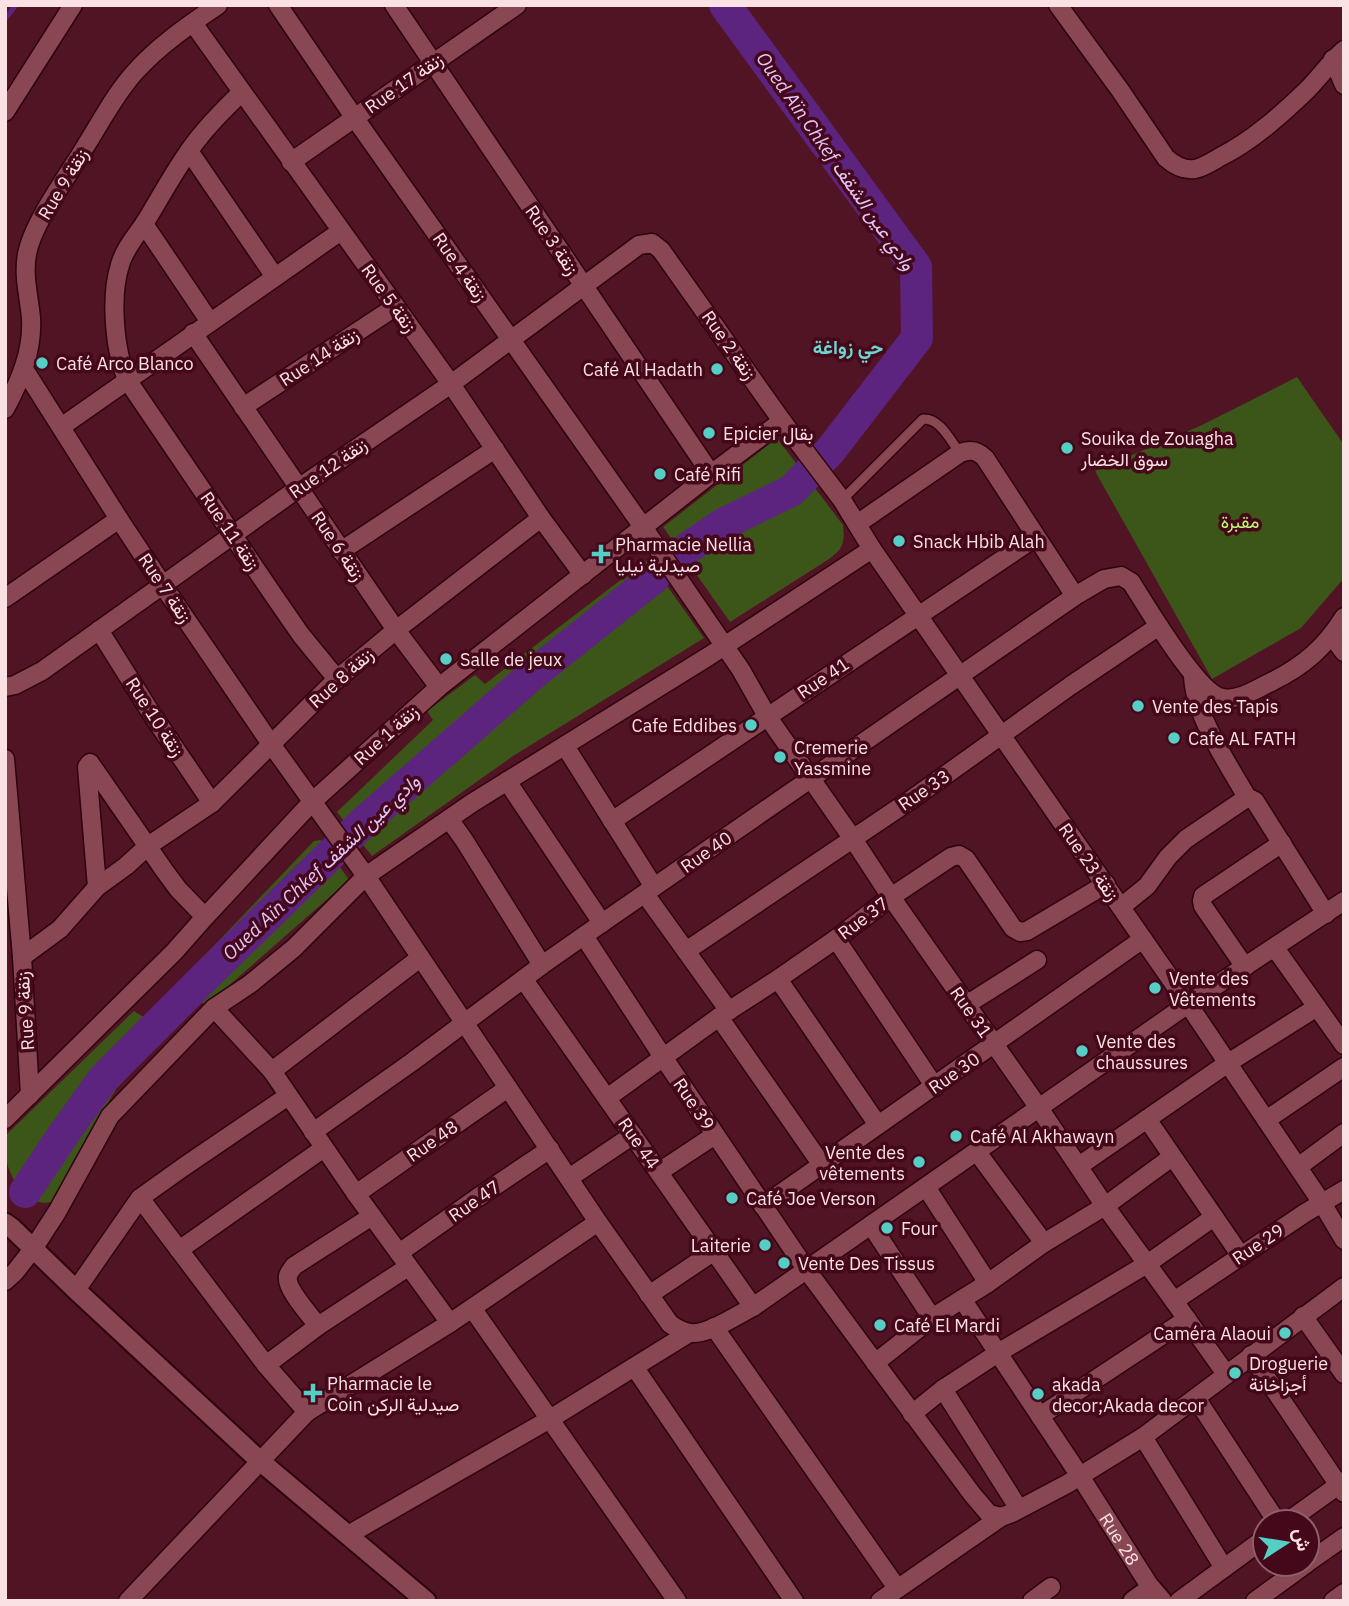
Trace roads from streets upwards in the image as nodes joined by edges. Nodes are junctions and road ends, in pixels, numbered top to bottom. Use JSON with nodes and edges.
{"nodes":[{"id":1,"x":73,"y":5,"type":"edge"},
{"id":2,"x":218,"y":5,"type":"edge"},
{"id":3,"x":278,"y":5,"type":"edge"},
{"id":4,"x":394,"y":5,"type":"edge"},
{"id":5,"x":517,"y":5,"type":"edge"},
{"id":6,"x":1058,"y":5,"type":"edge"},
{"id":7,"x":193,"y":23,"type":"junction"},
{"id":8,"x":1338,"y":54,"type":"edge"},
{"id":9,"x":432,"y":64,"type":"junction"},
{"id":10,"x":1344,"y":85,"type":"edge"},
{"id":11,"x":242,"y":92,"type":"junction"},
{"id":12,"x":5,"y":112,"type":"edge"},
{"id":13,"x":354,"y":117,"type":"junction"},
{"id":14,"x":189,"y":151,"type":"junction"},
{"id":15,"x":291,"y":162,"type":"junction"},
{"id":16,"x":144,"y":224,"type":"junction"},
{"id":17,"x":341,"y":231,"type":"junction"},
{"id":18,"x":648,"y":243,"type":"joint"},
{"id":19,"x":275,"y":277,"type":"junction"},
{"id":20,"x":583,"y":286,"type":"junction"},
{"id":21,"x":396,"y":307,"type":"junction"},
{"id":22,"x":210,"y":322,"type":"junction"},
{"id":23,"x":193,"y":334,"type":"junction"},
{"id":24,"x":511,"y":339,"type":"junction"},
{"id":25,"x":24,"y":369,"type":"junction"},
{"id":26,"x":128,"y":381,"type":"junction"},
{"id":27,"x":451,"y":384,"type":"junction"},
{"id":28,"x":243,"y":407,"type":"junction"},
{"id":29,"x":5,"y":409,"type":"edge"},
{"id":30,"x":782,"y":421,"type":"junction"},
{"id":31,"x":61,"y":426,"type":"junction"},
{"id":32,"x":495,"y":449,"type":"junction"},
{"id":33,"x":711,"y":474,"type":"junction"},
{"id":34,"x":300,"y":487,"type":"junction"},
{"id":35,"x":837,"y":493,"type":"joint"},
{"id":36,"x":541,"y":518,"type":"junction"},
{"id":37,"x":119,"y":519,"type":"junction"},
{"id":38,"x":857,"y":524,"type":"junction"},
{"id":39,"x":643,"y":527,"type":"junction"},
{"id":40,"x":233,"y":536,"type":"junction"},
{"id":41,"x":1036,"y":537,"type":"junction"},
{"id":42,"x":872,"y":548,"type":"junction"},
{"id":43,"x":341,"y":551,"type":"junction"},
{"id":44,"x":583,"y":575,"type":"junction"},
{"id":45,"x":162,"y":584,"type":"junction"},
{"id":46,"x":1075,"y":596,"type":"junction"},
{"id":47,"x":5,"y":598,"type":"edge"},
{"id":48,"x":918,"y":615,"type":"junction"},
{"id":49,"x":1344,"y":618,"type":"edge"},
{"id":50,"x":1159,"y":626,"type":"junction"},
{"id":51,"x":99,"y":630,"type":"junction"},
{"id":52,"x":396,"y":630,"type":"junction"},
{"id":53,"x":1332,"y":636,"type":"junction"},
{"id":54,"x":724,"y":646,"type":"junction"},
{"id":55,"x":1344,"y":652,"type":"edge"},
{"id":56,"x":1193,"y":674,"type":"junction"},
{"id":57,"x":961,"y":676,"type":"junction"},
{"id":58,"x":337,"y":679,"type":"junction"},
{"id":59,"x":5,"y":687,"type":"edge"},
{"id":60,"x":439,"y":687,"type":"junction"},
{"id":61,"x":767,"y":716,"type":"junction"},
{"id":62,"x":1000,"y":736,"type":"junction"},
{"id":63,"x":271,"y":744,"type":"junction"},
{"id":64,"x":565,"y":746,"type":"junction"},
{"id":65,"x":5,"y":759,"type":"edge"},
{"id":66,"x":811,"y":779,"type":"junction"},
{"id":67,"x":508,"y":781,"type":"junction"},
{"id":68,"x":1248,"y":799,"type":"junction"},
{"id":69,"x":313,"y":802,"type":"junction"},
{"id":70,"x":212,"y":803,"type":"junction"},
{"id":71,"x":449,"y":819,"type":"junction"},
{"id":72,"x":611,"y":821,"type":"junction"},
{"id":73,"x":853,"y":839,"type":"junction"},
{"id":74,"x":1282,"y":843,"type":"junction"},
{"id":75,"x":148,"y":846,"type":"junction"},
{"id":76,"x":366,"y":876,"type":"junction"},
{"id":77,"x":1106,"y":884,"type":"junction"},
{"id":78,"x":97,"y":887,"type":"junction"},
{"id":79,"x":650,"y":891,"type":"junction"},
{"id":80,"x":891,"y":897,"type":"junction"},
{"id":81,"x":1344,"y":901,"type":"edge"},
{"id":82,"x":1121,"y":907,"type":"junction"},
{"id":83,"x":1326,"y":914,"type":"junction"},
{"id":84,"x":205,"y":917,"type":"junction"},
{"id":85,"x":602,"y":923,"type":"junction"},
{"id":86,"x":584,"y":936,"type":"junction"},
{"id":87,"x":835,"y":939,"type":"junction"},
{"id":88,"x":1143,"y":939,"type":"junction"},
{"id":89,"x":1275,"y":948,"type":"junction"},
{"id":90,"x":687,"y":951,"type":"junction"},
{"id":91,"x":22,"y":957,"type":"junction"},
{"id":92,"x":420,"y":958,"type":"junction"},
{"id":93,"x":1038,"y":960,"type":"dead end"},
{"id":94,"x":542,"y":965,"type":"junction"},
{"id":95,"x":1245,"y":967,"type":"junction"},
{"id":96,"x":778,"y":979,"type":"junction"},
{"id":97,"x":524,"y":980,"type":"junction"},
{"id":98,"x":1188,"y":1004,"type":"junction"},
{"id":99,"x":966,"y":1005,"type":"junction"},
{"id":100,"x":1317,"y":1006,"type":"junction"},
{"id":101,"x":214,"y":1008,"type":"junction"},
{"id":102,"x":724,"y":1014,"type":"junction"},
{"id":103,"x":465,"y":1022,"type":"junction"},
{"id":104,"x":994,"y":1045,"type":"junction"},
{"id":105,"x":1344,"y":1045,"type":"edge"},
{"id":106,"x":663,"y":1057,"type":"junction"},
{"id":107,"x":1228,"y":1063,"type":"junction"},
{"id":108,"x":1344,"y":1067,"type":"edge"},
{"id":109,"x":272,"y":1071,"type":"junction"},
{"id":110,"x":935,"y":1087,"type":"junction"},
{"id":111,"x":508,"y":1088,"type":"junction"},
{"id":112,"x":30,"y":1095,"type":"junction"},
{"id":113,"x":288,"y":1096,"type":"junction"},
{"id":114,"x":607,"y":1098,"type":"junction"},
{"id":115,"x":5,"y":1102,"type":"edge"},
{"id":116,"x":1039,"y":1108,"type":"junction"},
{"id":117,"x":5,"y":1119,"type":"edge"},
{"id":118,"x":1147,"y":1119,"type":"junction"},
{"id":119,"x":1266,"y":1121,"type":"junction"},
{"id":120,"x":878,"y":1125,"type":"junction"},
{"id":121,"x":313,"y":1132,"type":"junction"},
{"id":122,"x":1344,"y":1133,"type":"edge"},
{"id":123,"x":633,"y":1135,"type":"junction"},
{"id":124,"x":715,"y":1135,"type":"junction"},
{"id":125,"x":324,"y":1148,"type":"junction"},
{"id":126,"x":550,"y":1149,"type":"junction"},
{"id":127,"x":977,"y":1152,"type":"junction"},
{"id":128,"x":1172,"y":1157,"type":"junction"},
{"id":129,"x":822,"y":1165,"type":"junction"},
{"id":130,"x":1079,"y":1166,"type":"junction"},
{"id":131,"x":1298,"y":1167,"type":"junction"},
{"id":132,"x":659,"y":1172,"type":"junction"},
{"id":133,"x":569,"y":1178,"type":"junction"},
{"id":134,"x":926,"y":1187,"type":"junction"},
{"id":135,"x":1344,"y":1190,"type":"edge"},
{"id":136,"x":356,"y":1194,"type":"junction"},
{"id":137,"x":140,"y":1198,"type":"junction"},
{"id":138,"x":1322,"y":1203,"type":"junction"},
{"id":139,"x":763,"y":1206,"type":"junction"},
{"id":140,"x":1105,"y":1206,"type":"junction"},
{"id":141,"x":372,"y":1216,"type":"junction"},
{"id":142,"x":1214,"y":1217,"type":"junction"},
{"id":143,"x":8,"y":1221,"type":"edge"},
{"id":144,"x":598,"y":1222,"type":"junction"},
{"id":145,"x":871,"y":1224,"type":"junction"},
{"id":146,"x":1344,"y":1240,"type":"edge"},
{"id":147,"x":1044,"y":1243,"type":"junction"},
{"id":148,"x":33,"y":1249,"type":"junction"},
{"id":149,"x":179,"y":1250,"type":"junction"},
{"id":150,"x":713,"y":1252,"type":"junction"},
{"id":151,"x":1241,"y":1256,"type":"junction"},
{"id":152,"x":403,"y":1260,"type":"junction"},
{"id":153,"x":1147,"y":1264,"type":"junction"},
{"id":154,"x":806,"y":1269,"type":"junction"},
{"id":155,"x":5,"y":1281,"type":"edge"},
{"id":156,"x":988,"y":1283,"type":"junction"},
{"id":157,"x":1344,"y":1287,"type":"edge"},
{"id":158,"x":76,"y":1290,"type":"junction"},
{"id":159,"x":649,"y":1295,"type":"junction"},
{"id":160,"x":962,"y":1299,"type":"junction"},
{"id":161,"x":1174,"y":1301,"type":"junction"},
{"id":162,"x":752,"y":1307,"type":"junction"},
{"id":163,"x":472,"y":1308,"type":"junction"},
{"id":164,"x":1303,"y":1317,"type":"junction"},
{"id":165,"x":932,"y":1318,"type":"junction"},
{"id":166,"x":1187,"y":1319,"type":"junction"},
{"id":167,"x":450,"y":1323,"type":"junction"},
{"id":168,"x":318,"y":1326,"type":"junction"},
{"id":169,"x":715,"y":1327,"type":"junction"},
{"id":170,"x":689,"y":1333,"type":"junction"},
{"id":171,"x":998,"y":1353,"type":"junction"},
{"id":172,"x":1251,"y":1355,"type":"junction"},
{"id":173,"x":875,"y":1363,"type":"junction"},
{"id":174,"x":266,"y":1365,"type":"junction"},
{"id":175,"x":635,"y":1368,"type":"junction"},
{"id":176,"x":1226,"y":1374,"type":"junction"},
{"id":177,"x":1344,"y":1374,"type":"edge"},
{"id":178,"x":943,"y":1389,"type":"junction"},
{"id":179,"x":1196,"y":1398,"type":"junction"},
{"id":180,"x":307,"y":1412,"type":"junction"},
{"id":181,"x":912,"y":1414,"type":"junction"},
{"id":182,"x":1040,"y":1416,"type":"junction"},
{"id":183,"x":550,"y":1419,"type":"junction"},
{"id":184,"x":1143,"y":1437,"type":"junction"},
{"id":185,"x":260,"y":1461,"type":"junction"},
{"id":186,"x":1080,"y":1476,"type":"junction"},
{"id":187,"x":1342,"y":1486,"type":"edge"},
{"id":188,"x":1268,"y":1508,"type":"edge"},
{"id":189,"x":1308,"y":1508,"type":"edge"},
{"id":190,"x":1019,"y":1509,"type":"junction"},
{"id":191,"x":1001,"y":1517,"type":"junction"},
{"id":192,"x":348,"y":1535,"type":"junction"},
{"id":193,"x":1344,"y":1537,"type":"edge"},
{"id":194,"x":1251,"y":1548,"type":"edge"},
{"id":195,"x":1321,"y":1554,"type":"edge"},
{"id":196,"x":1224,"y":1568,"type":"junction"},
{"id":197,"x":1287,"y":1578,"type":"edge"},
{"id":198,"x":1051,"y":1587,"type":"dead end"},
{"id":199,"x":897,"y":1588,"type":"junction"},
{"id":200,"x":1344,"y":1593,"type":"edge"},
{"id":201,"x":1156,"y":1594,"type":"edge"},
{"id":202,"x":128,"y":1601,"type":"edge"},
{"id":203,"x":426,"y":1601,"type":"edge"},
{"id":204,"x":677,"y":1601,"type":"edge"},
{"id":205,"x":794,"y":1601,"type":"edge"},
{"id":206,"x":880,"y":1601,"type":"edge"},
{"id":207,"x":1032,"y":1601,"type":"edge"},
{"id":208,"x":1133,"y":1601,"type":"edge"},
{"id":209,"x":1179,"y":1601,"type":"edge"},
{"id":210,"x":1255,"y":1601,"type":"edge"},
{"id":211,"x":1333,"y":1601,"type":"edge"}],
"edges":[{"from":1,"to":12,"type":"street"},
{"from":2,"to":7,"type":"street","name":"Rue 9 زنقة"},
{"from":3,"to":13,"type":"street","name":"Rue 4 زنقة"},
{"from":4,"to":9,"type":"street","name":"Rue 3 زنقة"},
{"from":5,"to":9,"type":"street","name":"Rue 17 زنقة"},
{"from":6,"to":8,"type":"street"},
{"from":7,"to":11,"type":"street","name":"Rue 5 زنقة"},
{"from":7,"to":25,"type":"street","name":"Rue 9 زنقة"},
{"from":8,"to":10,"type":"street"},
{"from":9,"to":13,"type":"street","name":"Rue 17 زنقة"},
{"from":9,"to":20,"type":"street","name":"Rue 3 زنقة"},
{"from":11,"to":14,"type":"street","name":"Rue 11 زنقة"},
{"from":11,"to":15,"type":"street","name":"Rue 5 زنقة"},
{"from":13,"to":15,"type":"street","name":"Rue 17 زنقة"},
{"from":13,"to":24,"type":"street","name":"Rue 4 زنقة"},
{"from":14,"to":16,"type":"street","name":"Rue 11 زنقة"},
{"from":14,"to":19,"type":"street"},
{"from":15,"to":17,"type":"street","name":"Rue 5 زنقة"},
{"from":16,"to":22,"type":"street"},
{"from":16,"to":26,"type":"street","name":"Rue 11 زنقة"},
{"from":17,"to":19,"type":"street"},
{"from":17,"to":21,"type":"street","name":"Rue 5 زنقة"},
{"from":18,"to":20,"type":"street","name":"Rue 12 زنقة"},
{"from":18,"to":30,"type":"street","name":"Rue 2 زنقة"},
{"from":19,"to":22,"type":"street"},
{"from":20,"to":24,"type":"street","name":"Rue 12 زنقة"},
{"from":20,"to":33,"type":"street","name":"Rue 3 زنقة"},
{"from":21,"to":27,"type":"street","name":"Rue 5 زنقة"},
{"from":21,"to":28,"type":"street","name":"Rue 14 زنقة"},
{"from":22,"to":23,"type":"street"},
{"from":23,"to":26,"type":"street"},
{"from":23,"to":28,"type":"street","name":"Rue 6 زنقة"},
{"from":24,"to":27,"type":"street","name":"Rue 12 زنقة"},
{"from":24,"to":39,"type":"street","name":"Rue 4 زنقة"},
{"from":25,"to":29,"type":"street","name":"Rue 9 زنقة"},
{"from":25,"to":31,"type":"street","name":"Rue 7 زنقة"},
{"from":26,"to":31,"type":"street"},
{"from":26,"to":40,"type":"street","name":"Rue 11 زنقة"},
{"from":27,"to":32,"type":"street","name":"Rue 5 زنقة"},
{"from":27,"to":34,"type":"street","name":"Rue 12 زنقة"},
{"from":28,"to":34,"type":"street","name":"Rue 6 زنقة"},
{"from":30,"to":33,"type":"street","name":"Rue 1 زنقة"},
{"from":30,"to":35,"type":"street","name":"Rue 2 زنقة"},
{"from":31,"to":37,"type":"street","name":"Rue 7 زنقة"},
{"from":32,"to":36,"type":"street","name":"Rue 5 زنقة"},
{"from":32,"to":43,"type":"street"},
{"from":33,"to":39,"type":"street","name":"Rue 1 زنقة"},
{"from":34,"to":40,"type":"street","name":"Rue 12 زنقة"},
{"from":34,"to":43,"type":"street","name":"Rue 6 زنقة"},
{"from":35,"to":38,"type":"street","name":"Rue 23 زنقة"},
{"from":36,"to":44,"type":"street","name":"Rue 5 زنقة"},
{"from":36,"to":52,"type":"street","name":"Rue 8 زنقة"},
{"from":37,"to":45,"type":"street","name":"Rue 7 زنقة"},
{"from":37,"to":47,"type":"street"},
{"from":38,"to":41,"type":"street"},
{"from":38,"to":42,"type":"street","name":"Rue 23 زنقة"},
{"from":39,"to":44,"type":"street","name":"Rue 1 زنقة"},
{"from":39,"to":54,"type":"street","name":"Rue 4 زنقة"},
{"from":40,"to":45,"type":"street","name":"Rue 12 زنقة"},
{"from":40,"to":58,"type":"street","name":"Rue 11 زنقة"},
{"from":41,"to":46,"type":"street"},
{"from":41,"to":48,"type":"street","name":"Rue 41"},
{"from":42,"to":48,"type":"street","name":"Rue 23 زنقة"},
{"from":42,"to":54,"type":"street"},
{"from":43,"to":52,"type":"street","name":"Rue 6 زنقة"},
{"from":44,"to":60,"type":"street","name":"Rue 1 زنقة"},
{"from":45,"to":51,"type":"street","name":"Rue 12 زنقة"},
{"from":45,"to":63,"type":"street","name":"Rue 7 زنقة"},
{"from":46,"to":50,"type":"street","name":"Rue 40"},
{"from":46,"to":57,"type":"street","name":"Rue 40"},
{"from":48,"to":57,"type":"street","name":"Rue 23 زنقة"},
{"from":48,"to":61,"type":"street","name":"Rue 41"},
{"from":49,"to":53,"type":"street"},
{"from":50,"to":56,"type":"street"},
{"from":50,"to":62,"type":"street","name":"Rue 33"},
{"from":51,"to":59,"type":"street","name":"Rue 12 زنقة"},
{"from":51,"to":70,"type":"street","name":"Rue 10 زنقة"},
{"from":52,"to":58,"type":"street","name":"Rue 8 زنقة"},
{"from":52,"to":60,"type":"street","name":"Rue 6 زنقة"},
{"from":53,"to":55,"type":"street"},
{"from":53,"to":56,"type":"street"},
{"from":54,"to":61,"type":"street","name":"Rue 31"},
{"from":54,"to":64,"type":"street"},
{"from":56,"to":68,"type":"street"},
{"from":57,"to":62,"type":"street","name":"Rue 23 زنقة"},
{"from":57,"to":66,"type":"street","name":"Rue 40"},
{"from":58,"to":63,"type":"street","name":"Rue 8 زنقة"},
{"from":60,"to":69,"type":"street","name":"Rue 1 زنقة"},
{"from":61,"to":66,"type":"street","name":"Rue 31"},
{"from":61,"to":72,"type":"street","name":"Rue 41"},
{"from":62,"to":73,"type":"street","name":"Rue 33"},
{"from":62,"to":77,"type":"street","name":"Rue 23 زنقة"},
{"from":63,"to":69,"type":"street","name":"Rue 7 زنقة"},
{"from":63,"to":70,"type":"street","name":"Rue 8 زنقة"},
{"from":64,"to":67,"type":"street"},
{"from":64,"to":72,"type":"street"},
{"from":65,"to":91,"type":"street","name":"Rue 9 زنقة"},
{"from":66,"to":73,"type":"street","name":"Rue 31"},
{"from":66,"to":79,"type":"street","name":"Rue 40"},
{"from":67,"to":71,"type":"street"},
{"from":67,"to":85,"type":"street"},
{"from":68,"to":74,"type":"street"},
{"from":68,"to":82,"type":"street"},
{"from":69,"to":76,"type":"street","name":"Rue 7 زنقة"},
{"from":69,"to":84,"type":"street","name":"Rue 1 زنقة"},
{"from":70,"to":75,"type":"street","name":"Rue 8 زنقة"},
{"from":71,"to":76,"type":"street"},
{"from":71,"to":94,"type":"street"},
{"from":72,"to":79,"type":"street"},
{"from":73,"to":80,"type":"street","name":"Rue 31"},
{"from":73,"to":90,"type":"street","name":"Rue 33"},
{"from":74,"to":83,"type":"street"},
{"from":74,"to":95,"type":"street"},
{"from":75,"to":78,"type":"street","name":"Rue 8 زنقة"},
{"from":75,"to":78,"type":"street"},
{"from":75,"to":84,"type":"street"},
{"from":76,"to":92,"type":"street","name":"Rue 7 زنقة"},
{"from":76,"to":101,"type":"street"},
{"from":77,"to":80,"type":"street","name":"Rue 37"},
{"from":77,"to":82,"type":"street","name":"Rue 23 زنقة"},
{"from":78,"to":91,"type":"street","name":"Rue 8 زنقة"},
{"from":79,"to":85,"type":"street","name":"Rue 40"},
{"from":79,"to":90,"type":"street"},
{"from":80,"to":87,"type":"street","name":"Rue 37"},
{"from":80,"to":99,"type":"street","name":"Rue 31"},
{"from":81,"to":83,"type":"street"},
{"from":82,"to":88,"type":"street","name":"Rue 23 زنقة"},
{"from":83,"to":89,"type":"street"},
{"from":84,"to":112,"type":"street","name":"Rue 1 زنقة"},
{"from":85,"to":86,"type":"street","name":"Rue 40"},
{"from":86,"to":94,"type":"street","name":"Rue 40"},
{"from":86,"to":106,"type":"street","name":"Rue 39"},
{"from":87,"to":96,"type":"street","name":"Rue 37"},
{"from":87,"to":110,"type":"street"},
{"from":88,"to":98,"type":"street","name":"Rue 23 زنقة"},
{"from":88,"to":104,"type":"street","name":"Rue 30"},
{"from":89,"to":95,"type":"street"},
{"from":89,"to":100,"type":"street"},
{"from":90,"to":102,"type":"street"},
{"from":91,"to":112,"type":"street","name":"Rue 9 زنقة"},
{"from":92,"to":103,"type":"street","name":"Rue 7 زنقة"},
{"from":92,"to":109,"type":"street"},
{"from":93,"to":99,"type":"street"},
{"from":94,"to":97,"type":"street","name":"Rue 40"},
{"from":95,"to":98,"type":"street"},
{"from":96,"to":102,"type":"street","name":"Rue 37"},
{"from":96,"to":120,"type":"street"},
{"from":97,"to":103,"type":"street","name":"Rue 40"},
{"from":97,"to":114,"type":"street","name":"Rue 44"},
{"from":98,"to":107,"type":"street","name":"Rue 23 زنقة"},
{"from":98,"to":116,"type":"street"},
{"from":99,"to":104,"type":"street","name":"Rue 31"},
{"from":100,"to":105,"type":"street"},
{"from":100,"to":107,"type":"street"},
{"from":101,"to":109,"type":"street"},
{"from":101,"to":148,"type":"street"},
{"from":102,"to":106,"type":"street","name":"Rue 37"},
{"from":102,"to":129,"type":"street"},
{"from":103,"to":111,"type":"street","name":"Rue 7 زنقة"},
{"from":103,"to":121,"type":"street","name":"Rue 40"},
{"from":104,"to":110,"type":"street","name":"Rue 30"},
{"from":104,"to":116,"type":"street","name":"Rue 31"},
{"from":106,"to":114,"type":"street","name":"Rue 37"},
{"from":106,"to":124,"type":"street","name":"Rue 39"},
{"from":107,"to":118,"type":"street"},
{"from":107,"to":119,"type":"street","name":"Rue 23 زنقة"},
{"from":108,"to":119,"type":"street"},
{"from":109,"to":113,"type":"street"},
{"from":110,"to":120,"type":"street","name":"Rue 30"},
{"from":111,"to":126,"type":"street","name":"Rue 7 زنقة"},
{"from":111,"to":136,"type":"street","name":"Rue 48"},
{"from":112,"to":115,"type":"street"},
{"from":112,"to":117,"type":"street","name":"Rue 1 زنقة"},
{"from":113,"to":121,"type":"street"},
{"from":113,"to":137,"type":"street"},
{"from":114,"to":123,"type":"street","name":"Rue 44"},
{"from":116,"to":127,"type":"street"},
{"from":116,"to":130,"type":"street","name":"Rue 31"},
{"from":118,"to":128,"type":"street"},
{"from":118,"to":130,"type":"street"},
{"from":119,"to":131,"type":"street","name":"Rue 23 زنقة"},
{"from":120,"to":129,"type":"street","name":"Rue 30"},
{"from":121,"to":125,"type":"street"},
{"from":122,"to":131,"type":"street"},
{"from":123,"to":132,"type":"street","name":"Rue 44"},
{"from":123,"to":133,"type":"street"},
{"from":124,"to":132,"type":"street"},
{"from":124,"to":139,"type":"street","name":"Rue 39"},
{"from":125,"to":136,"type":"street"},
{"from":125,"to":149,"type":"street"},
{"from":126,"to":133,"type":"street","name":"Rue 7 زنقة"},
{"from":126,"to":152,"type":"street","name":"Rue 47"},
{"from":127,"to":134,"type":"street"},
{"from":127,"to":147,"type":"street"},
{"from":128,"to":140,"type":"street"},
{"from":128,"to":142,"type":"street"},
{"from":129,"to":139,"type":"street","name":"Rue 30"},
{"from":130,"to":140,"type":"street","name":"Rue 31"},
{"from":131,"to":138,"type":"street","name":"Rue 23 زنقة"},
{"from":132,"to":150,"type":"street","name":"Rue 44"},
{"from":133,"to":144,"type":"street","name":"Rue 7 زنقة"},
{"from":134,"to":145,"type":"street"},
{"from":134,"to":156,"type":"street"},
{"from":135,"to":138,"type":"street","name":"Rue 29"},
{"from":136,"to":141,"type":"street"},
{"from":137,"to":149,"type":"street"},
{"from":137,"to":158,"type":"street"},
{"from":138,"to":146,"type":"street","name":"Rue 23 زنقة"},
{"from":138,"to":151,"type":"street","name":"Rue 29"},
{"from":139,"to":154,"type":"street","name":"Rue 39"},
{"from":140,"to":147,"type":"street"},
{"from":140,"to":153,"type":"street","name":"Rue 31"},
{"from":141,"to":152,"type":"street"},
{"from":141,"to":168,"type":"street"},
{"from":142,"to":151,"type":"street"},
{"from":142,"to":153,"type":"street"},
{"from":143,"to":148,"type":"street"},
{"from":144,"to":159,"type":"street","name":"Rue 7 زنقة"},
{"from":144,"to":163,"type":"street"},
{"from":145,"to":154,"type":"street"},
{"from":145,"to":165,"type":"street"},
{"from":147,"to":156,"type":"street"},
{"from":148,"to":155,"type":"street"},
{"from":148,"to":158,"type":"street"},
{"from":149,"to":174,"type":"street"},
{"from":150,"to":159,"type":"street"},
{"from":150,"to":162,"type":"street","name":"Rue 44"},
{"from":151,"to":161,"type":"street","name":"Rue 29"},
{"from":152,"to":167,"type":"street"},
{"from":152,"to":168,"type":"street","name":"Rue 47"},
{"from":153,"to":161,"type":"street","name":"Rue 31"},
{"from":153,"to":171,"type":"street"},
{"from":154,"to":162,"type":"street"},
{"from":154,"to":173,"type":"street","name":"Rue 39"},
{"from":156,"to":160,"type":"street"},
{"from":157,"to":164,"type":"street"},
{"from":158,"to":185,"type":"street"},
{"from":159,"to":170,"type":"street","name":"Rue 7 زنقة"},
{"from":160,"to":165,"type":"street"},
{"from":160,"to":171,"type":"street","name":"Rue 28"},
{"from":161,"to":166,"type":"street","name":"Rue 31"},
{"from":162,"to":169,"type":"street"},
{"from":163,"to":167,"type":"street"},
{"from":163,"to":183,"type":"street"},
{"from":164,"to":172,"type":"street"},
{"from":164,"to":177,"type":"street"},
{"from":165,"to":173,"type":"street"},
{"from":166,"to":176,"type":"street","name":"Rue 31"},
{"from":166,"to":182,"type":"street"},
{"from":167,"to":180,"type":"street"},
{"from":168,"to":174,"type":"street","name":"Rue 47"},
{"from":169,"to":170,"type":"street"},
{"from":169,"to":199,"type":"street"},
{"from":170,"to":175,"type":"street"},
{"from":171,"to":178,"type":"street"},
{"from":171,"to":182,"type":"street","name":"Rue 28"},
{"from":172,"to":176,"type":"street"},
{"from":172,"to":187,"type":"street"},
{"from":173,"to":181,"type":"street","name":"Rue 39"},
{"from":174,"to":180,"type":"street"},
{"from":175,"to":183,"type":"street"},
{"from":175,"to":205,"type":"street"},
{"from":176,"to":179,"type":"street"},
{"from":178,"to":181,"type":"street"},
{"from":178,"to":190,"type":"street"},
{"from":179,"to":184,"type":"street"},
{"from":179,"to":188,"type":"street"},
{"from":180,"to":185,"type":"street"},
{"from":181,"to":191,"type":"street","name":"Rue 39"},
{"from":182,"to":186,"type":"street","name":"Rue 28"},
{"from":183,"to":192,"type":"street"},
{"from":183,"to":204,"type":"street"},
{"from":184,"to":186,"type":"street"},
{"from":184,"to":196,"type":"street"},
{"from":185,"to":192,"type":"street"},
{"from":185,"to":202,"type":"street"},
{"from":186,"to":190,"type":"street"},
{"from":186,"to":201,"type":"street","name":"Rue 28"},
{"from":187,"to":189,"type":"street"},
{"from":190,"to":191,"type":"street"},
{"from":191,"to":199,"type":"street"},
{"from":192,"to":203,"type":"street"},
{"from":193,"to":195,"type":"street"},
{"from":194,"to":196,"type":"street"},
{"from":196,"to":209,"type":"street"},
{"from":197,"to":210,"type":"street"},
{"from":198,"to":207,"type":"street"},
{"from":199,"to":206,"type":"street"},
{"from":200,"to":211,"type":"street"},
{"from":201,"to":208,"type":"street"}]}
